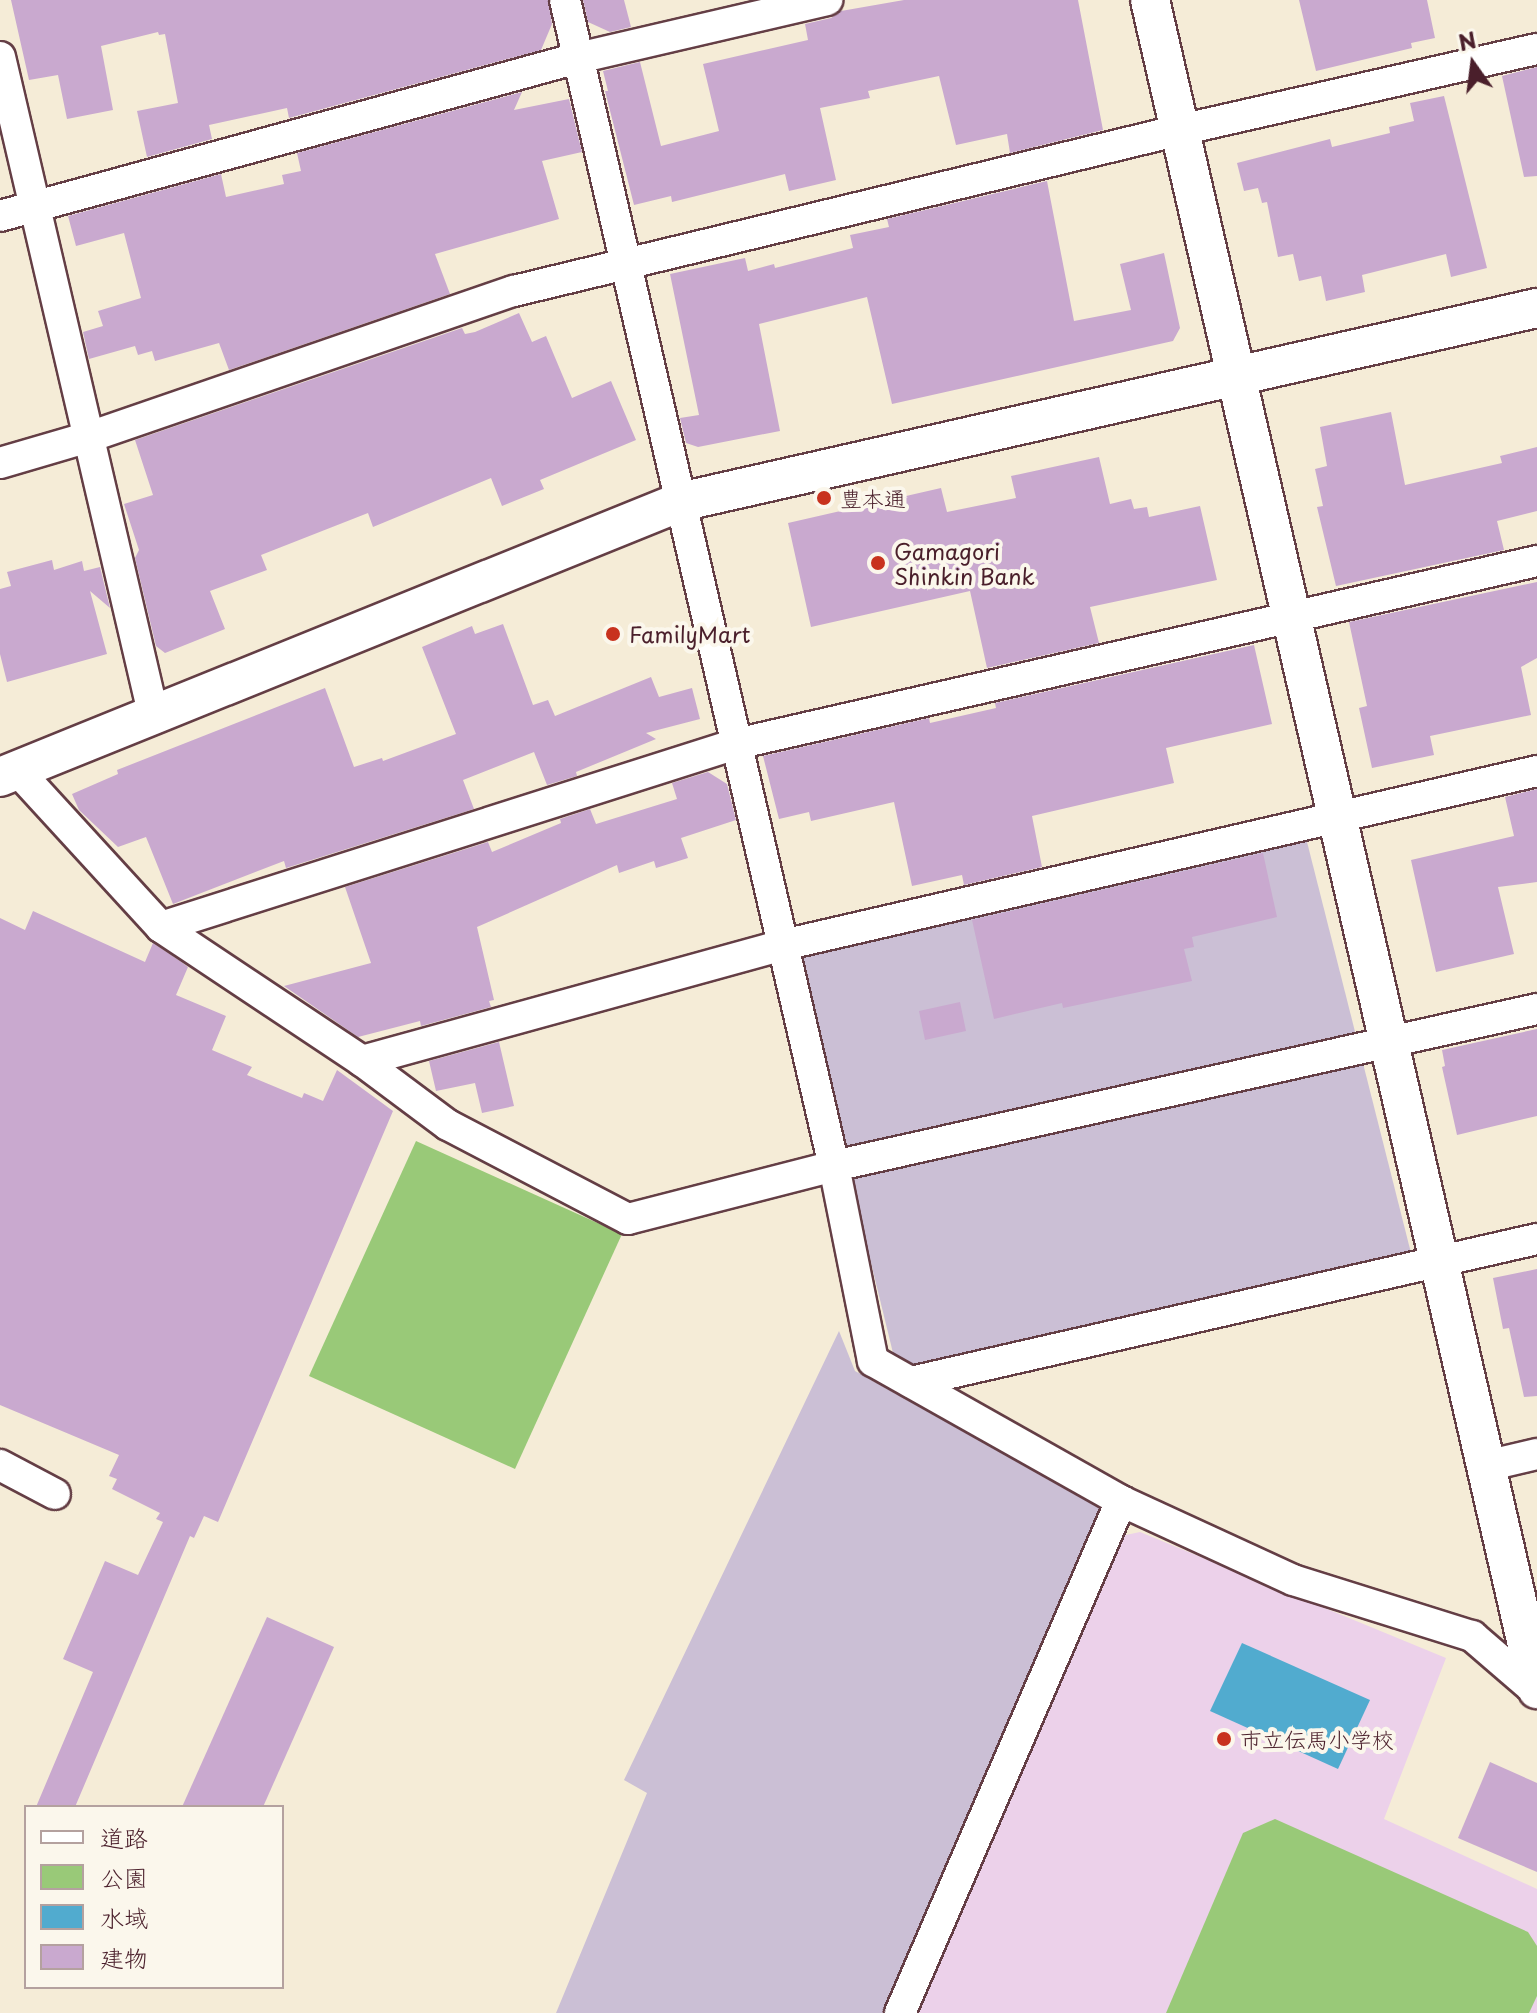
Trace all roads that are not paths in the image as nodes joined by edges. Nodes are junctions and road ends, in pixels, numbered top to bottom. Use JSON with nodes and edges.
{"nodes":[{"id":1,"x":565,"y":0,"type":"edge"},
{"id":2,"x":827,"y":0,"type":"edge"},
{"id":3,"x":1150,"y":0,"type":"edge"},
{"id":4,"x":1537,"y":49,"type":"edge"},
{"id":5,"x":0,"y":57,"type":"edge"},
{"id":6,"x":578,"y":58,"type":"junction"},
{"id":7,"x":1180,"y":130,"type":"junction"},
{"id":8,"x":35,"y":207,"type":"junction"},
{"id":9,"x":0,"y":216,"type":"edge"},
{"id":10,"x":626,"y":264,"type":"junction"},
{"id":11,"x":1537,"y":308,"type":"edge"},
{"id":12,"x":1236,"y":376,"type":"junction"},
{"id":13,"x":89,"y":437,"type":"junction"},
{"id":14,"x":0,"y":463,"type":"edge"},
{"id":15,"x":680,"y":502,"type":"junction"},
{"id":16,"x":1537,"y":561,"type":"edge"},
{"id":17,"x":1291,"y":616,"type":"junction"},
{"id":18,"x":153,"y":713,"type":"junction"},
{"id":19,"x":736,"y":744,"type":"junction"},
{"id":20,"x":1537,"y":771,"type":"edge"},
{"id":21,"x":8,"y":774,"type":"edge"},
{"id":22,"x":1337,"y":815,"type":"junction"},
{"id":23,"x":161,"y":927,"type":"junction"},
{"id":24,"x":783,"y":945,"type":"junction"},
{"id":25,"x":1537,"y":1009,"type":"edge"},
{"id":26,"x":1388,"y":1042,"type":"junction"},
{"id":27,"x":362,"y":1061,"type":"junction"},
{"id":28,"x":834,"y":1166,"type":"junction"},
{"id":29,"x":1537,"y":1239,"type":"edge"},
{"id":30,"x":1439,"y":1261,"type":"junction"},
{"id":31,"x":911,"y":1382,"type":"junction"},
{"id":32,"x":1537,"y":1454,"type":"edge"},
{"id":33,"x":0,"y":1465,"type":"edge"},
{"id":34,"x":1486,"y":1466,"type":"junction"},
{"id":35,"x":55,"y":1494,"type":"dead end"},
{"id":36,"x":1121,"y":1501,"type":"junction"},
{"id":37,"x":1537,"y":1690,"type":"edge"},
{"id":38,"x":900,"y":2013,"type":"edge"}],
"edges":[{"from":1,"to":6,"type":"street"},
{"from":2,"to":6,"type":"street"},
{"from":3,"to":7,"type":"street"},
{"from":4,"to":7,"type":"street"},
{"from":5,"to":8,"type":"street"},
{"from":6,"to":8,"type":"street"},
{"from":6,"to":10,"type":"street"},
{"from":7,"to":10,"type":"street"},
{"from":7,"to":12,"type":"street"},
{"from":8,"to":9,"type":"street"},
{"from":8,"to":13,"type":"street"},
{"from":10,"to":13,"type":"street"},
{"from":10,"to":15,"type":"street"},
{"from":11,"to":12,"type":"street"},
{"from":12,"to":15,"type":"street"},
{"from":12,"to":17,"type":"street"},
{"from":13,"to":14,"type":"street"},
{"from":13,"to":18,"type":"street"},
{"from":15,"to":18,"type":"street"},
{"from":15,"to":19,"type":"street"},
{"from":16,"to":17,"type":"street"},
{"from":17,"to":19,"type":"street"},
{"from":17,"to":22,"type":"street"},
{"from":18,"to":21,"type":"street"},
{"from":19,"to":23,"type":"street"},
{"from":19,"to":24,"type":"street"},
{"from":20,"to":22,"type":"street"},
{"from":21,"to":23,"type":"street"},
{"from":22,"to":24,"type":"street"},
{"from":22,"to":26,"type":"street"},
{"from":23,"to":27,"type":"street"},
{"from":24,"to":27,"type":"street"},
{"from":24,"to":28,"type":"street"},
{"from":25,"to":26,"type":"street"},
{"from":26,"to":28,"type":"street"},
{"from":26,"to":30,"type":"street"},
{"from":27,"to":28,"type":"street"},
{"from":28,"to":31,"type":"street"},
{"from":29,"to":30,"type":"street"},
{"from":30,"to":31,"type":"street"},
{"from":30,"to":34,"type":"street"},
{"from":31,"to":36,"type":"street"},
{"from":32,"to":34,"type":"street"},
{"from":33,"to":35,"type":"street"},
{"from":34,"to":37,"type":"street"},
{"from":36,"to":37,"type":"street"},
{"from":36,"to":38,"type":"street"}]}
